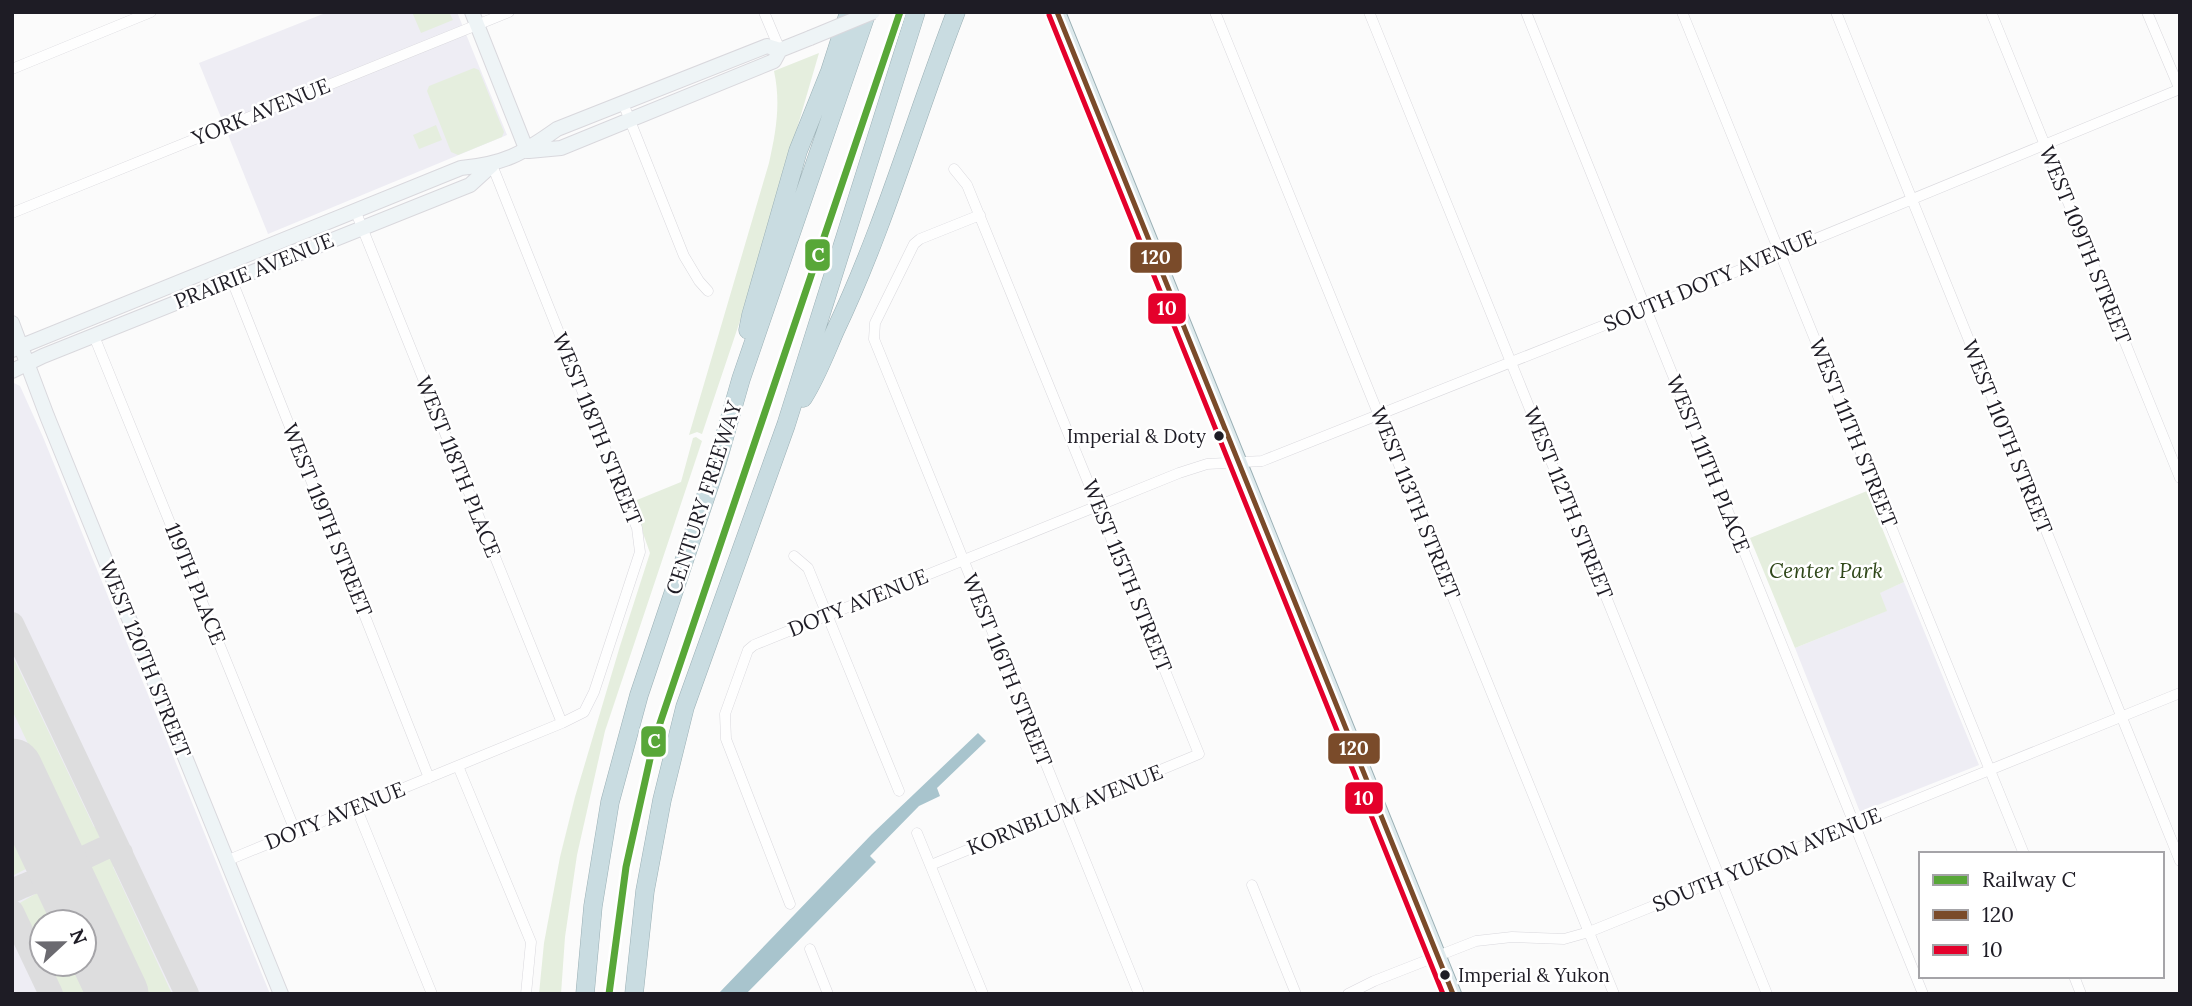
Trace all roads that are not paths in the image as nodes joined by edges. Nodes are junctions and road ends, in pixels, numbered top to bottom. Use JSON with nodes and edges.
{"nodes":[{"id":1,"x":151,"y":12,"type":"edge"},
{"id":2,"x":509,"y":12,"type":"edge"},
{"id":3,"x":764,"y":12,"type":"edge"},
{"id":4,"x":849,"y":12,"type":"edge"},
{"id":5,"x":867,"y":12,"type":"edge"},
{"id":6,"x":873,"y":12,"type":"edge"},
{"id":7,"x":916,"y":12,"type":"edge"},
{"id":8,"x":949,"y":12,"type":"edge"},
{"id":9,"x":956,"y":12,"type":"edge"},
{"id":10,"x":1056,"y":12,"type":"edge"},
{"id":11,"x":1215,"y":12,"type":"edge"},
{"id":12,"x":1369,"y":12,"type":"edge"},
{"id":13,"x":1526,"y":12,"type":"edge"},
{"id":14,"x":1682,"y":12,"type":"edge"},
{"id":15,"x":1836,"y":12,"type":"edge"},
{"id":16,"x":1991,"y":12,"type":"edge"},
{"id":17,"x":2147,"y":12,"type":"edge"},
{"id":18,"x":474,"y":19,"type":"edge"},
{"id":19,"x":780,"y":50,"type":"junction"},
{"id":20,"x":12,"y":69,"type":"edge"},
{"id":21,"x":927,"y":87,"type":"junction"},
{"id":22,"x":2180,"y":89,"type":"edge"},
{"id":23,"x":623,"y":103,"type":"junction"},
{"id":24,"x":630,"y":121,"type":"junction"},
{"id":25,"x":2044,"y":145,"type":"junction"},
{"id":26,"x":527,"y":151,"type":"junction"},
{"id":27,"x":492,"y":165,"type":"junction"},
{"id":28,"x":954,"y":169,"type":"dead end"},
{"id":29,"x":1911,"y":198,"type":"junction"},
{"id":30,"x":355,"y":210,"type":"junction"},
{"id":31,"x":12,"y":213,"type":"edge"},
{"id":32,"x":980,"y":215,"type":"junction"},
{"id":33,"x":363,"y":228,"type":"junction"},
{"id":34,"x":1779,"y":252,"type":"junction"},
{"id":35,"x":225,"y":263,"type":"junction"},
{"id":36,"x":232,"y":280,"type":"junction"},
{"id":37,"x":708,"y":291,"type":"dead end"},
{"id":38,"x":1645,"y":309,"type":"junction"},
{"id":39,"x":12,"y":323,"type":"edge"},
{"id":40,"x":94,"y":335,"type":"junction"},
{"id":41,"x":16,"y":349,"type":"edge"},
{"id":42,"x":1511,"y":362,"type":"junction"},
{"id":43,"x":27,"y":363,"type":"junction"},
{"id":44,"x":12,"y":371,"type":"edge"},
{"id":45,"x":741,"y":379,"type":"junction"},
{"id":46,"x":1379,"y":414,"type":"junction"},
{"id":47,"x":786,"y":425,"type":"junction"},
{"id":48,"x":1238,"y":461,"type":"junction"},
{"id":49,"x":2180,"y":478,"type":"edge"},
{"id":50,"x":1098,"y":505,"type":"junction"},
{"id":51,"x":794,"y":556,"type":"dead end"},
{"id":52,"x":962,"y":561,"type":"junction"},
{"id":53,"x":829,"y":615,"type":"junction"},
{"id":54,"x":2180,"y":693,"type":"edge"},
{"id":55,"x":2121,"y":717,"type":"junction"},
{"id":56,"x":562,"y":723,"type":"junction"},
{"id":57,"x":1199,"y":754,"type":"joint"},
{"id":58,"x":458,"y":766,"type":"junction"},
{"id":59,"x":1990,"y":769,"type":"junction"},
{"id":60,"x":429,"y":778,"type":"junction"},
{"id":61,"x":899,"y":791,"type":"dead end"},
{"id":62,"x":356,"y":807,"type":"junction"},
{"id":63,"x":1064,"y":810,"type":"junction"},
{"id":64,"x":1854,"y":824,"type":"junction"},
{"id":65,"x":296,"y":832,"type":"junction"},
{"id":66,"x":917,"y":833,"type":"dead end"},
{"id":67,"x":2023,"y":852,"type":"edge"},
{"id":68,"x":226,"y":861,"type":"junction"},
{"id":69,"x":2180,"y":861,"type":"edge"},
{"id":70,"x":930,"y":865,"type":"junction"},
{"id":71,"x":1721,"y":879,"type":"junction"},
{"id":72,"x":1252,"y":885,"type":"dead end"},
{"id":73,"x":790,"y":904,"type":"dead end"},
{"id":74,"x":1589,"y":932,"type":"junction"},
{"id":75,"x":810,"y":949,"type":"dead end"},
{"id":76,"x":1438,"y":955,"type":"junction"},
{"id":77,"x":281,"y":994,"type":"edge"},
{"id":78,"x":432,"y":994,"type":"edge"},
{"id":79,"x":526,"y":994,"type":"edge"},
{"id":80,"x":585,"y":994,"type":"edge"},
{"id":81,"x":634,"y":994,"type":"edge"},
{"id":82,"x":828,"y":994,"type":"edge"},
{"id":83,"x":983,"y":994,"type":"edge"},
{"id":84,"x":1139,"y":994,"type":"edge"},
{"id":85,"x":1296,"y":994,"type":"edge"},
{"id":86,"x":1348,"y":994,"type":"edge"},
{"id":87,"x":1453,"y":994,"type":"edge"},
{"id":88,"x":1614,"y":994,"type":"edge"},
{"id":89,"x":1767,"y":994,"type":"edge"},
{"id":90,"x":1923,"y":994,"type":"edge"}],
"edges":[{"from":1,"to":20,"type":"street"},
{"from":2,"to":18,"type":"street","name":"YORK AVENUE"},
{"from":3,"to":19,"type":"street"},
{"from":4,"to":45,"type":"highway"},
{"from":5,"to":45,"type":"highway","name":"CENTURY FREEWAY"},
{"from":6,"to":19,"type":"main road","name":"PRAIRIE AVENUE","bridge":true},
{"from":7,"to":47,"type":"highway"},
{"from":8,"to":21,"type":"highway"},
{"from":9,"to":21,"type":"highway"},
{"from":10,"to":48,"type":"main road"},
{"from":11,"to":46,"type":"street","name":"WEST 113TH STREET"},
{"from":12,"to":42,"type":"street","name":"WEST 112TH STREET"},
{"from":13,"to":38,"type":"street","name":"WEST 111TH PLACE"},
{"from":14,"to":34,"type":"street","name":"WEST 111TH STREET"},
{"from":15,"to":29,"type":"street","name":"WEST 110TH STREET"},
{"from":16,"to":25,"type":"street","name":"WEST 109TH STREET"},
{"from":17,"to":22,"type":"street"},
{"from":18,"to":26,"type":"main road"},
{"from":18,"to":31,"type":"street","name":"YORK AVENUE"},
{"from":19,"to":23,"type":"main road","name":"PRAIRIE AVENUE"},
{"from":19,"to":24,"type":"main road","name":"PRAIRIE AVENUE"},
{"from":21,"to":47,"type":"highway"},
{"from":22,"to":25,"type":"street","name":"SOUTH DOTY AVENUE"},
{"from":23,"to":24,"type":"street"},
{"from":23,"to":26,"type":"main road","name":"PRAIRIE AVENUE"},
{"from":24,"to":26,"type":"main road","name":"PRAIRIE AVENUE"},
{"from":24,"to":37,"type":"street"},
{"from":25,"to":29,"type":"street","name":"SOUTH DOTY AVENUE"},
{"from":25,"to":49,"type":"street","name":"WEST 109TH STREET"},
{"from":26,"to":27,"type":"main road","name":"PRAIRIE AVENUE"},
{"from":27,"to":30,"type":"main road","name":"PRAIRIE AVENUE"},
{"from":27,"to":33,"type":"main road","name":"PRAIRIE AVENUE"},
{"from":27,"to":56,"type":"street","name":"WEST 118TH STREET"},
{"from":28,"to":32,"type":"street","name":"WEST 115TH STREET"},
{"from":29,"to":34,"type":"street","name":"SOUTH DOTY AVENUE"},
{"from":29,"to":55,"type":"street","name":"WEST 110TH STREET"},
{"from":30,"to":33,"type":"street","name":"WEST 118TH PLACE"},
{"from":30,"to":35,"type":"main road","name":"PRAIRIE AVENUE"},
{"from":32,"to":50,"type":"street","name":"WEST 115TH STREET"},
{"from":32,"to":52,"type":"street","name":"WEST 116TH STREET"},
{"from":33,"to":36,"type":"main road","name":"PRAIRIE AVENUE"},
{"from":33,"to":56,"type":"street","name":"WEST 118TH PLACE"},
{"from":34,"to":38,"type":"street","name":"SOUTH DOTY AVENUE"},
{"from":34,"to":59,"type":"street","name":"WEST 111TH STREET"},
{"from":35,"to":36,"type":"street","name":"WEST 119TH STREET"},
{"from":35,"to":41,"type":"main road","name":"PRAIRIE AVENUE"},
{"from":36,"to":40,"type":"main road","name":"PRAIRIE AVENUE"},
{"from":36,"to":60,"type":"street","name":"WEST 119TH STREET"},
{"from":38,"to":42,"type":"street","name":"SOUTH DOTY AVENUE"},
{"from":38,"to":64,"type":"street","name":"WEST 111TH PLACE"},
{"from":39,"to":41,"type":"main road","name":"WEST 120TH STREET"},
{"from":40,"to":43,"type":"main road","name":"PRAIRIE AVENUE"},
{"from":40,"to":65,"type":"street","name":"119TH PLACE"},
{"from":41,"to":43,"type":"main road","name":"WEST 120TH STREET"},
{"from":42,"to":46,"type":"street","name":"SOUTH DOTY AVENUE"},
{"from":42,"to":71,"type":"street","name":"WEST 112TH STREET"},
{"from":43,"to":44,"type":"main road","name":"PRAIRIE AVENUE"},
{"from":43,"to":68,"type":"main road","name":"WEST 120TH STREET"},
{"from":45,"to":80,"type":"highway","name":"CENTURY FREEWAY"},
{"from":46,"to":48,"type":"street","name":"SOUTH DOTY AVENUE"},
{"from":46,"to":74,"type":"street","name":"WEST 113TH STREET"},
{"from":47,"to":81,"type":"highway"},
{"from":48,"to":50,"type":"street","name":"DOTY AVENUE"},
{"from":48,"to":76,"type":"main road"},
{"from":50,"to":52,"type":"street","name":"DOTY AVENUE"},
{"from":50,"to":57,"type":"street","name":"WEST 115TH STREET"},
{"from":51,"to":53,"type":"street"},
{"from":52,"to":53,"type":"street","name":"DOTY AVENUE"},
{"from":52,"to":63,"type":"street","name":"WEST 116TH STREET"},
{"from":53,"to":61,"type":"street"},
{"from":53,"to":73,"type":"street","name":"DOTY AVENUE"},
{"from":54,"to":55,"type":"street","name":"SOUTH YUKON AVENUE"},
{"from":55,"to":59,"type":"street","name":"SOUTH YUKON AVENUE"},
{"from":55,"to":69,"type":"street","name":"WEST 110TH STREET"},
{"from":56,"to":58,"type":"street","name":"DOTY AVENUE"},
{"from":57,"to":63,"type":"street","name":"KORNBLUM AVENUE"},
{"from":58,"to":60,"type":"street","name":"DOTY AVENUE"},
{"from":58,"to":79,"type":"street"},
{"from":59,"to":64,"type":"street","name":"SOUTH YUKON AVENUE"},
{"from":59,"to":67,"type":"street","name":"WEST 111TH STREET"},
{"from":60,"to":62,"type":"street","name":"DOTY AVENUE"},
{"from":62,"to":65,"type":"street","name":"DOTY AVENUE"},
{"from":62,"to":78,"type":"street"},
{"from":63,"to":70,"type":"street","name":"KORNBLUM AVENUE"},
{"from":63,"to":84,"type":"street","name":"WEST 116TH STREET"},
{"from":64,"to":71,"type":"street","name":"SOUTH YUKON AVENUE"},
{"from":64,"to":90,"type":"street","name":"WEST 111TH PLACE"},
{"from":65,"to":68,"type":"street","name":"DOTY AVENUE"},
{"from":66,"to":70,"type":"street"},
{"from":68,"to":77,"type":"main road","name":"WEST 120TH STREET"},
{"from":70,"to":83,"type":"street"},
{"from":71,"to":74,"type":"street","name":"SOUTH YUKON AVENUE"},
{"from":71,"to":89,"type":"street","name":"WEST 112TH STREET"},
{"from":72,"to":85,"type":"street"},
{"from":74,"to":76,"type":"street","name":"SOUTH YUKON AVENUE"},
{"from":74,"to":88,"type":"street","name":"WEST 113TH STREET"},
{"from":75,"to":82,"type":"street"},
{"from":76,"to":86,"type":"street","name":"SOUTH YUKON AVENUE"},
{"from":76,"to":87,"type":"main road"}]}
